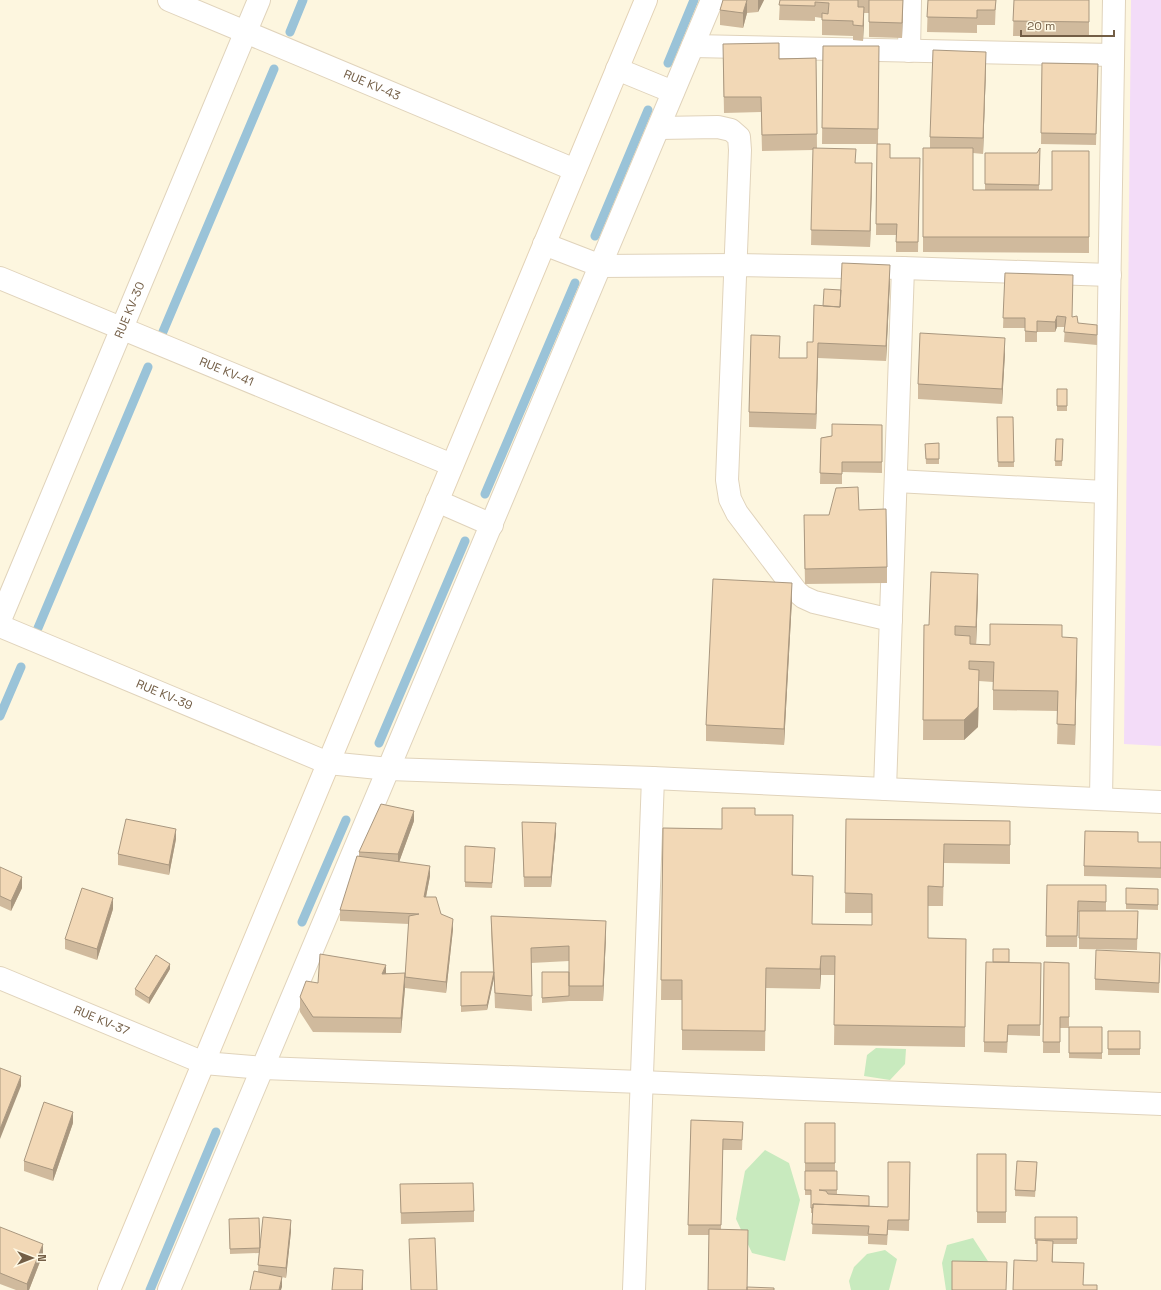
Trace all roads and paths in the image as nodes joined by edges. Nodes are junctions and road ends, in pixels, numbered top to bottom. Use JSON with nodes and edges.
{"nodes":[{"id":1,"x":169,"y":0,"type":"edge"},
{"id":2,"x":259,"y":0,"type":"edge"},
{"id":3,"x":646,"y":0,"type":"edge"},
{"id":4,"x":712,"y":0,"type":"edge"},
{"id":5,"x":910,"y":0,"type":"edge"},
{"id":6,"x":1114,"y":0,"type":"edge"},
{"id":7,"x":245,"y":32,"type":"junction"},
{"id":8,"x":693,"y":46,"type":"junction"},
{"id":9,"x":909,"y":51,"type":"junction"},
{"id":10,"x":1113,"y":55,"type":"junction"},
{"id":11,"x":617,"y":69,"type":"junction"},
{"id":12,"x":673,"y":92,"type":"junction"},
{"id":13,"x":659,"y":128,"type":"junction"},
{"id":14,"x":575,"y":170,"type":"junction"},
{"id":15,"x":544,"y":244,"type":"junction"},
{"id":16,"x":736,"y":265,"type":"junction"},
{"id":17,"x":601,"y":266,"type":"junction"},
{"id":18,"x":903,"y":268,"type":"junction"},
{"id":19,"x":1110,"y":275,"type":"junction"},
{"id":20,"x":0,"y":278,"type":"edge"},
{"id":21,"x":122,"y":328,"type":"junction"},
{"id":22,"x":452,"y":465,"type":"junction"},
{"id":23,"x":896,"y":481,"type":"junction"},
{"id":24,"x":1105,"y":492,"type":"junction"},
{"id":25,"x":438,"y":501,"type":"junction"},
{"id":26,"x":492,"y":525,"type":"junction"},
{"id":27,"x":0,"y":620,"type":"edge"},
{"id":28,"x":892,"y":620,"type":"junction"},
{"id":29,"x":0,"y":626,"type":"edge"},
{"id":30,"x":328,"y":763,"type":"junction"},
{"id":31,"x":389,"y":768,"type":"junction"},
{"id":32,"x":654,"y":778,"type":"junction"},
{"id":33,"x":885,"y":789,"type":"junction"},
{"id":34,"x":1101,"y":799,"type":"junction"},
{"id":35,"x":1161,"y":802,"type":"edge"},
{"id":36,"x":0,"y":978,"type":"edge"},
{"id":37,"x":204,"y":1063,"type":"junction"},
{"id":38,"x":263,"y":1068,"type":"junction"},
{"id":39,"x":641,"y":1082,"type":"junction"},
{"id":40,"x":1161,"y":1104,"type":"edge"},
{"id":41,"x":109,"y":1290,"type":"edge"},
{"id":42,"x":169,"y":1290,"type":"edge"},
{"id":43,"x":634,"y":1290,"type":"edge"}],
"edges":[{"from":1,"to":7,"type":"street","name":"RUE KV-43"},
{"from":2,"to":7,"type":"street","name":"RUE KV-30"},
{"from":3,"to":11,"type":"street"},
{"from":4,"to":8,"type":"street"},
{"from":5,"to":9,"type":"street"},
{"from":6,"to":10,"type":"street"},
{"from":7,"to":14,"type":"street","name":"RUE KV-43"},
{"from":7,"to":21,"type":"street","name":"RUE KV-30"},
{"from":8,"to":9,"type":"street"},
{"from":8,"to":12,"type":"street"},
{"from":9,"to":10,"type":"street"},
{"from":10,"to":19,"type":"street"},
{"from":11,"to":12,"type":"street"},
{"from":11,"to":14,"type":"street"},
{"from":12,"to":13,"type":"street"},
{"from":13,"to":16,"type":"street"},
{"from":13,"to":17,"type":"street"},
{"from":14,"to":15,"type":"street"},
{"from":15,"to":17,"type":"street"},
{"from":15,"to":22,"type":"street"},
{"from":16,"to":17,"type":"street"},
{"from":16,"to":18,"type":"street"},
{"from":16,"to":28,"type":"street"},
{"from":17,"to":26,"type":"street"},
{"from":18,"to":19,"type":"street"},
{"from":18,"to":23,"type":"street"},
{"from":19,"to":24,"type":"street"},
{"from":20,"to":21,"type":"street","name":"RUE KV-41"},
{"from":21,"to":22,"type":"street","name":"RUE KV-41"},
{"from":21,"to":27,"type":"street","name":"RUE KV-30"},
{"from":22,"to":25,"type":"street"},
{"from":23,"to":24,"type":"street"},
{"from":23,"to":28,"type":"street"},
{"from":24,"to":34,"type":"street"},
{"from":25,"to":26,"type":"street"},
{"from":25,"to":30,"type":"street"},
{"from":26,"to":31,"type":"street"},
{"from":28,"to":33,"type":"street"},
{"from":29,"to":30,"type":"street","name":"RUE KV-39"},
{"from":30,"to":31,"type":"street","name":"RUE KV-39"},
{"from":30,"to":37,"type":"street"},
{"from":31,"to":32,"type":"street","name":"RUE KV-39"},
{"from":31,"to":38,"type":"street"},
{"from":32,"to":33,"type":"street","name":"RUE KV-39"},
{"from":32,"to":39,"type":"street"},
{"from":33,"to":34,"type":"street","name":"RUE KV-39"},
{"from":34,"to":35,"type":"street","name":"RUE KV-39"},
{"from":36,"to":37,"type":"street","name":"RUE KV-37"},
{"from":37,"to":38,"type":"street","name":"RUE KV-37"},
{"from":37,"to":41,"type":"street"},
{"from":38,"to":39,"type":"street","name":"RUE KV-37"},
{"from":38,"to":42,"type":"street"},
{"from":39,"to":40,"type":"street","name":"RUE KV-37"},
{"from":39,"to":43,"type":"street"}]}
